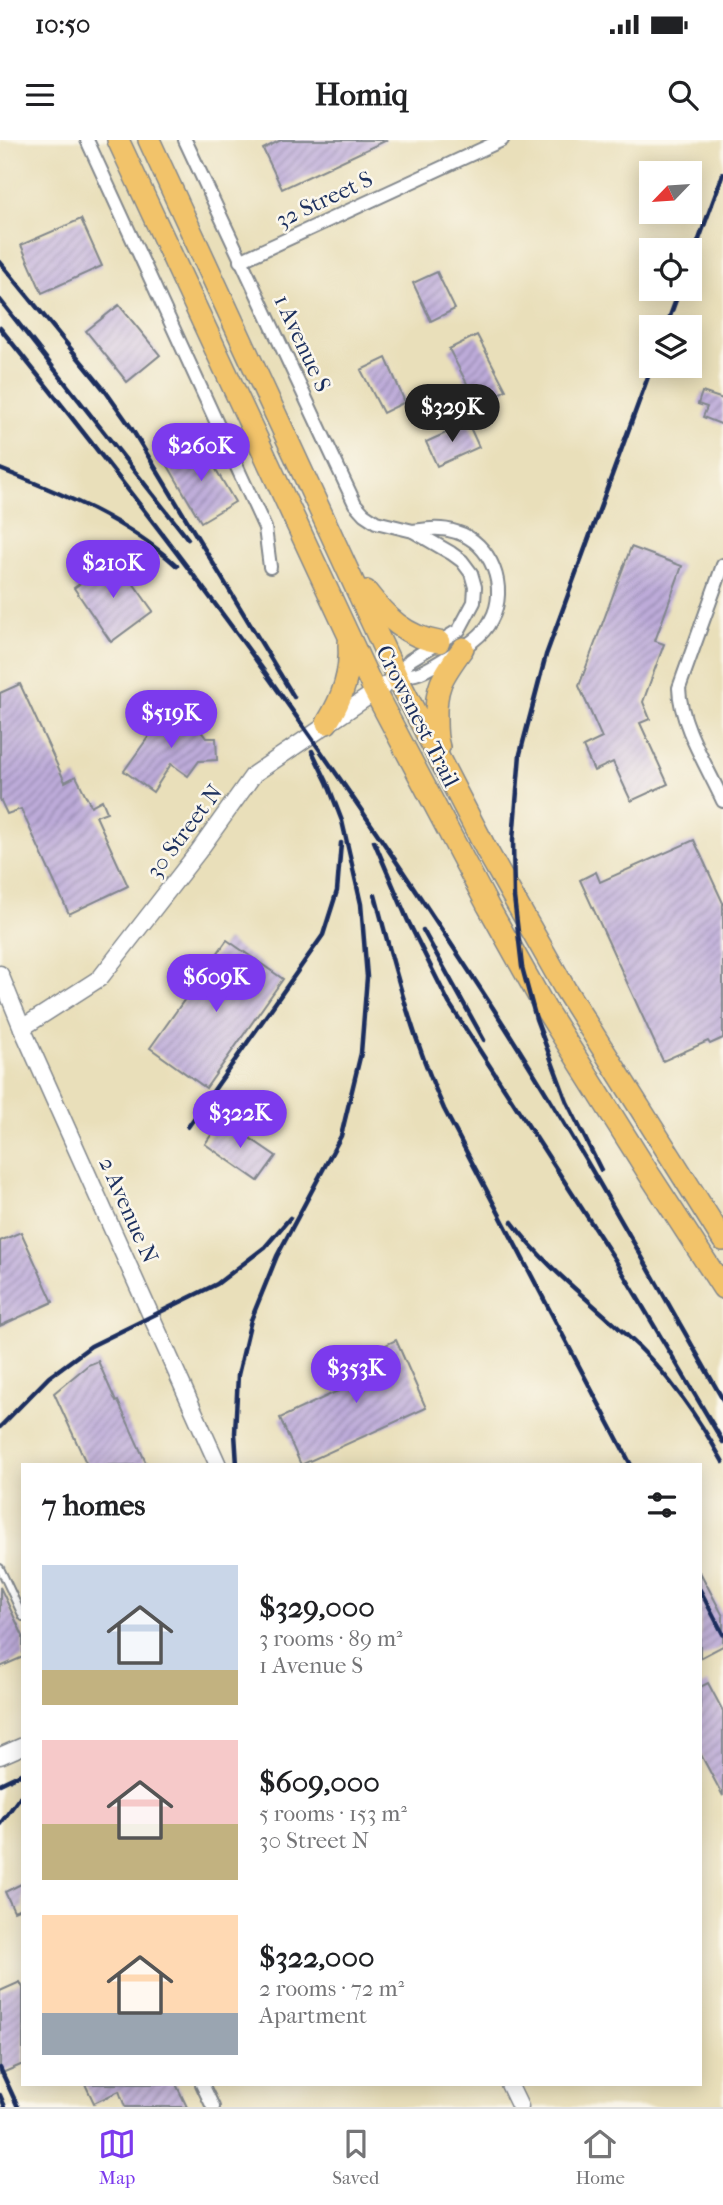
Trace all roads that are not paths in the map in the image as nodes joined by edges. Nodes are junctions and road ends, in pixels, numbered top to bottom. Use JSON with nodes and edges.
{"nodes":[{"id":1,"x":87,"y":140,"type":"edge"},
{"id":2,"x":118,"y":140,"type":"edge"},
{"id":3,"x":149,"y":140,"type":"edge"},
{"id":4,"x":185,"y":140,"type":"edge"},
{"id":5,"x":502,"y":140,"type":"edge"},
{"id":6,"x":240,"y":261,"type":"junction"},
{"id":7,"x":413,"y":531,"type":"junction"},
{"id":8,"x":342,"y":560,"type":"junction"},
{"id":9,"x":723,"y":565,"type":"edge"},
{"id":10,"x":270,"y":567,"type":"dead end"},
{"id":11,"x":349,"y":637,"type":"junction"},
{"id":12,"x":439,"y":642,"type":"junction"},
{"id":13,"x":463,"y":648,"type":"junction"},
{"id":14,"x":397,"y":677,"type":"junction"},
{"id":15,"x":374,"y":691,"type":"junction"},
{"id":16,"x":327,"y":723,"type":"junction"},
{"id":17,"x":447,"y":773,"type":"junction"},
{"id":18,"x":723,"y":801,"type":"edge"},
{"id":19,"x":0,"y":974,"type":"edge"},
{"id":20,"x":22,"y":1028,"type":"junction"},
{"id":21,"x":723,"y":1240,"type":"edge"},
{"id":22,"x":723,"y":1287,"type":"edge"},
{"id":23,"x":217,"y":1463,"type":"edge"},
{"id":24,"x":0,"y":1568,"type":"edge"},
{"id":25,"x":21,"y":1613,"type":"edge"},
{"id":26,"x":21,"y":1747,"type":"edge"},
{"id":27,"x":0,"y":1756,"type":"edge"},
{"id":28,"x":203,"y":2086,"type":"edge"},
{"id":29,"x":510,"y":2086,"type":"edge"},
{"id":30,"x":212,"y":2107,"type":"edge"},
{"id":31,"x":520,"y":2107,"type":"edge"}],
"edges":[{"from":1,"to":10,"type":"street"},
{"from":2,"to":11,"type":"highway","name":"Crowsnest Trail"},
{"from":3,"to":8,"type":"highway","name":"Crowsnest Trail"},
{"from":4,"to":6,"type":"street","name":"1 Avenue S"},
{"from":5,"to":6,"type":"street","name":"32 Street S"},
{"from":6,"to":7,"type":"street","name":"1 Avenue S"},
{"from":7,"to":12,"type":"street","name":"1 Avenue S"},
{"from":7,"to":13,"type":"street","name":"1 Avenue S"},
{"from":8,"to":12,"type":"highway"},
{"from":8,"to":14,"type":"highway","name":"Crowsnest Trail"},
{"from":9,"to":18,"type":"street"},
{"from":11,"to":15,"type":"highway","name":"Crowsnest Trail"},
{"from":11,"to":16,"type":"highway"},
{"from":12,"to":14,"type":"street","name":"1 Avenue S"},
{"from":13,"to":14,"type":"street","name":"1 Avenue S"},
{"from":13,"to":17,"type":"highway"},
{"from":14,"to":15,"type":"street","name":"30 Street N"},
{"from":14,"to":17,"type":"highway","name":"Crowsnest Trail"},
{"from":15,"to":16,"type":"street","name":"30 Street N"},
{"from":15,"to":22,"type":"highway","name":"Crowsnest Trail"},
{"from":16,"to":20,"type":"street","name":"30 Street N"},
{"from":17,"to":21,"type":"highway","name":"Crowsnest Trail"},
{"from":19,"to":20,"type":"street","name":"2 Avenue N"},
{"from":20,"to":23,"type":"street","name":"2 Avenue N"},
{"from":24,"to":25,"type":"lane"},
{"from":26,"to":27,"type":"street"},
{"from":28,"to":30,"type":"street"},
{"from":29,"to":31,"type":"street"}]}
